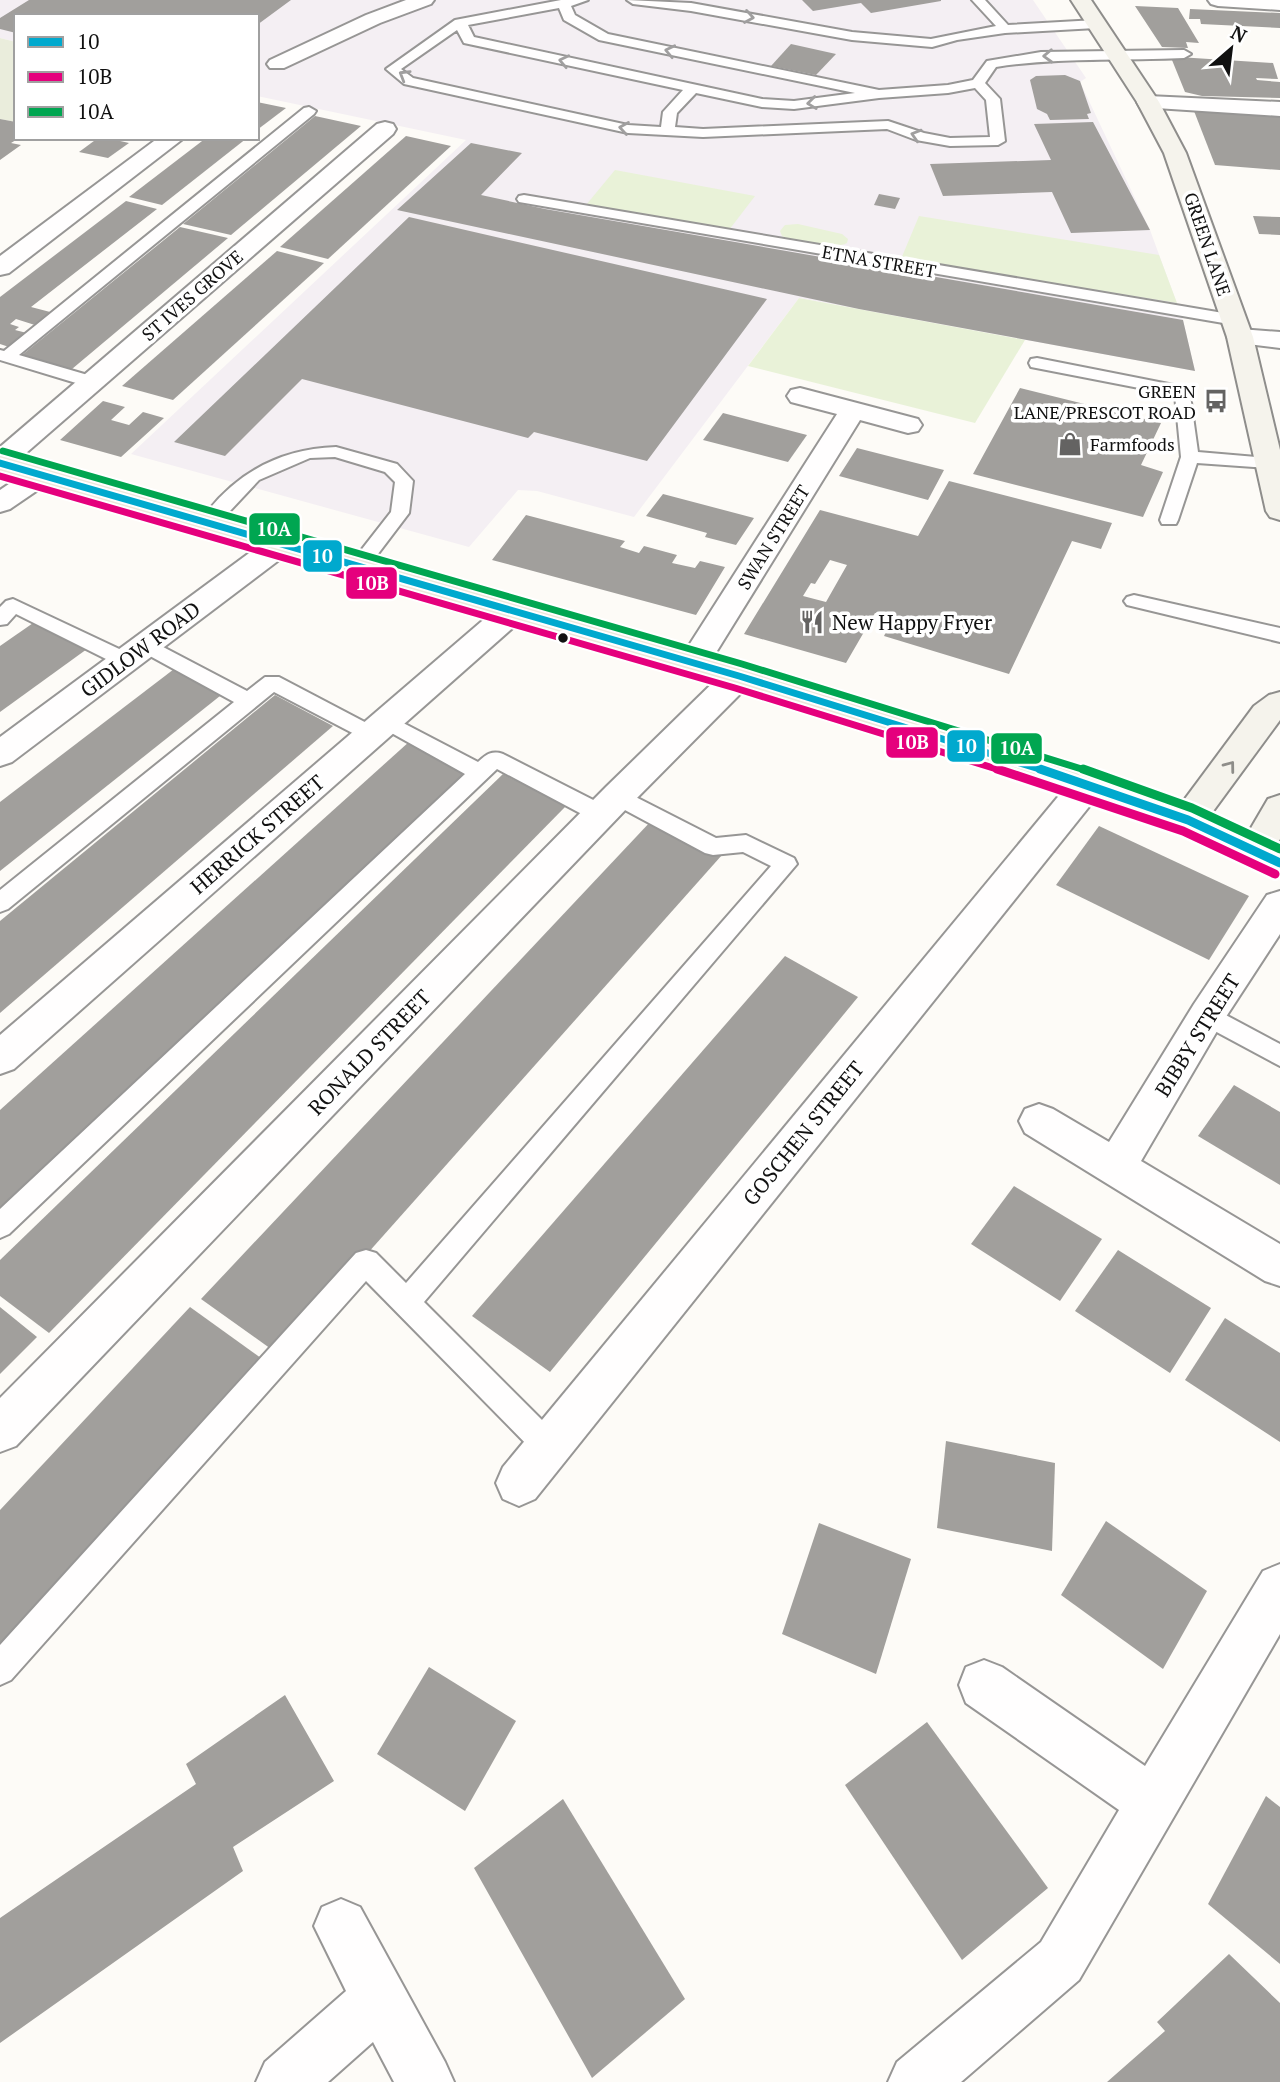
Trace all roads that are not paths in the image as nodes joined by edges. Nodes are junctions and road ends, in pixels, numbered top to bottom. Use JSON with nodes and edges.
{"nodes":[{"id":1,"x":425,"y":0,"type":"edge"},
{"id":2,"x":582,"y":0,"type":"edge"},
{"id":3,"x":633,"y":0,"type":"edge"},
{"id":4,"x":978,"y":0,"type":"edge"},
{"id":5,"x":1081,"y":0,"type":"edge"},
{"id":6,"x":1218,"y":0,"type":"edge"},
{"id":7,"x":564,"y":3,"type":"junction"},
{"id":8,"x":1280,"y":4,"type":"edge"},
{"id":9,"x":460,"y":23,"type":"junction"},
{"id":10,"x":1096,"y":24,"type":"junction"},
{"id":11,"x":1004,"y":29,"type":"junction"},
{"id":12,"x":932,"y":43,"type":"junction"},
{"id":13,"x":966,"y":49,"type":"dead end"},
{"id":14,"x":1184,"y":54,"type":"dead end"},
{"id":15,"x":1116,"y":57,"type":"junction"},
{"id":16,"x":266,"y":71,"type":"edge"},
{"id":17,"x":978,"y":83,"type":"junction"},
{"id":18,"x":693,"y":88,"type":"junction"},
{"id":19,"x":879,"y":94,"type":"junction"},
{"id":20,"x":1148,"y":102,"type":"junction"},
{"id":21,"x":1280,"y":109,"type":"edge"},
{"id":22,"x":309,"y":111,"type":"dead end"},
{"id":23,"x":385,"y":130,"type":"dead end"},
{"id":24,"x":667,"y":131,"type":"junction"},
{"id":25,"x":170,"y":140,"type":"edge"},
{"id":26,"x":524,"y":199,"type":"dead end"},
{"id":27,"x":0,"y":268,"type":"edge"},
{"id":28,"x":1238,"y":328,"type":"junction"},
{"id":29,"x":1280,"y":340,"type":"edge"},
{"id":30,"x":3,"y":356,"type":"edge"},
{"id":31,"x":1037,"y":363,"type":"dead end"},
{"id":32,"x":92,"y":382,"type":"junction"},
{"id":33,"x":800,"y":396,"type":"dead end"},
{"id":34,"x":853,"y":410,"type":"junction"},
{"id":35,"x":908,"y":425,"type":"dead end"},
{"id":36,"x":1270,"y":427,"type":"edge"},
{"id":37,"x":1190,"y":457,"type":"junction"},
{"id":38,"x":0,"y":462,"type":"edge"},
{"id":39,"x":1268,"y":463,"type":"junction"},
{"id":40,"x":41,"y":475,"type":"junction"},
{"id":41,"x":0,"y":503,"type":"edge"},
{"id":42,"x":1280,"y":511,"type":"edge"},
{"id":43,"x":1169,"y":520,"type":"dead end"},
{"id":44,"x":208,"y":523,"type":"junction"},
{"id":45,"x":281,"y":544,"type":"junction"},
{"id":46,"x":358,"y":567,"type":"junction"},
{"id":47,"x":1134,"y":601,"type":"dead end"},
{"id":48,"x":514,"y":610,"type":"junction"},
{"id":49,"x":0,"y":620,"type":"edge"},
{"id":50,"x":1280,"y":635,"type":"edge"},
{"id":51,"x":136,"y":653,"type":"junction"},
{"id":52,"x":693,"y":664,"type":"junction"},
{"id":53,"x":739,"y":676,"type":"junction"},
{"id":54,"x":249,"y":701,"type":"junction"},
{"id":55,"x":1280,"y":703,"type":"edge"},
{"id":56,"x":378,"y":727,"type":"junction"},
{"id":57,"x":0,"y":754,"type":"edge"},
{"id":58,"x":480,"y":773,"type":"junction"},
{"id":59,"x":1088,"y":784,"type":"junction"},
{"id":60,"x":610,"y":805,"type":"junction"},
{"id":61,"x":1280,"y":808,"type":"edge"},
{"id":62,"x":1188,"y":820,"type":"junction"},
{"id":63,"x":1268,"y":858,"type":"edge"},
{"id":64,"x":0,"y":903,"type":"edge"},
{"id":65,"x":1280,"y":905,"type":"edge"},
{"id":66,"x":1207,"y":1016,"type":"junction"},
{"id":67,"x":1280,"y":1056,"type":"edge"},
{"id":68,"x":0,"y":1058,"type":"edge"},
{"id":69,"x":1039,"y":1121,"type":"dead end"},
{"id":70,"x":1116,"y":1166,"type":"junction"},
{"id":71,"x":0,"y":1226,"type":"edge"},
{"id":72,"x":1280,"y":1268,"type":"edge"},
{"id":73,"x":407,"y":1302,"type":"junction"},
{"id":74,"x":0,"y":1430,"type":"edge"},
{"id":75,"x":548,"y":1446,"type":"junction"},
{"id":76,"x":519,"y":1483,"type":"dead end"},
{"id":77,"x":1280,"y":1588,"type":"edge"},
{"id":78,"x":0,"y":1670,"type":"edge"},
{"id":79,"x":984,"y":1685,"type":"dead end"},
{"id":80,"x":1153,"y":1802,"type":"junction"},
{"id":81,"x":341,"y":1926,"type":"dead end"},
{"id":82,"x":378,"y":2000,"type":"junction"},
{"id":83,"x":285,"y":2082,"type":"edge"},
{"id":84,"x":425,"y":2082,"type":"edge"},
{"id":85,"x":917,"y":2082,"type":"edge"}],
"edges":[{"from":1,"to":16,"type":"street"},
{"from":2,"to":7,"type":"lane"},
{"from":3,"to":12,"type":"lane","one_way":true},
{"from":4,"to":11,"type":"lane"},
{"from":5,"to":10,"type":"main road","name":"GREEN LANE"},
{"from":6,"to":8,"type":"street"},
{"from":7,"to":9,"type":"lane"},
{"from":19,"to":7,"type":"lane","one_way":true},
{"from":18,"to":9,"type":"lane","one_way":true},
{"from":24,"to":9,"type":"lane","one_way":true},
{"from":10,"to":11,"type":"lane"},
{"from":10,"to":15,"type":"main road","name":"GREEN LANE"},
{"from":11,"to":12,"type":"lane"},
{"from":12,"to":13,"type":"lane"},
{"from":14,"to":15,"type":"lane"},
{"from":15,"to":17,"type":"lane","one_way":true},
{"from":15,"to":20,"type":"main road","name":"GREEN LANE"},
{"from":17,"to":19,"type":"lane"},
{"from":17,"to":24,"type":"lane","one_way":true},
{"from":19,"to":18,"type":"lane","one_way":true},
{"from":18,"to":24,"type":"lane"},
{"from":20,"to":21,"type":"street"},
{"from":20,"to":28,"type":"main road","name":"GREEN LANE"},
{"from":22,"to":30,"type":"lane"},
{"from":23,"to":32,"type":"street","name":"ST IVES GROVE"},
{"from":25,"to":27,"type":"street"},
{"from":26,"to":28,"type":"lane","name":"ETNA STREET"},
{"from":28,"to":29,"type":"street"},
{"from":28,"to":36,"type":"main road","name":"GREEN LANE"},
{"from":30,"to":32,"type":"lane"},
{"from":31,"to":37,"type":"lane"},
{"from":32,"to":38,"type":"street","name":"ST IVES GROVE"},
{"from":33,"to":34,"type":"street"},
{"from":34,"to":35,"type":"street"},
{"from":34,"to":52,"type":"street","name":"SWAN STREET"},
{"from":36,"to":39,"type":"main road","name":"GREEN LANE"},
{"from":37,"to":39,"type":"lane"},
{"from":37,"to":43,"type":"lane"},
{"from":38,"to":40,"type":"main road"},
{"from":39,"to":42,"type":"main road","name":"GREEN LANE"},
{"from":40,"to":41,"type":"street"},
{"from":40,"to":44,"type":"main road"},
{"from":44,"to":45,"type":"main road"},
{"from":44,"to":46,"type":"lane"},
{"from":45,"to":46,"type":"main road"},
{"from":45,"to":51,"type":"street","name":"GIDLOW ROAD"},
{"from":46,"to":48,"type":"main road"},
{"from":47,"to":50,"type":"lane"},
{"from":48,"to":52,"type":"main road"},
{"from":48,"to":56,"type":"street","name":"HERRICK STREET"},
{"from":49,"to":51,"type":"lane"},
{"from":51,"to":54,"type":"lane"},
{"from":51,"to":57,"type":"street","name":"GIDLOW ROAD"},
{"from":52,"to":53,"type":"main road"},
{"from":53,"to":59,"type":"main road"},
{"from":53,"to":60,"type":"street","name":"RONALD STREET"},
{"from":54,"to":56,"type":"lane"},
{"from":54,"to":64,"type":"lane"},
{"from":62,"to":55,"type":"main road","one_way":true},
{"from":56,"to":58,"type":"lane"},
{"from":56,"to":68,"type":"street","name":"HERRICK STREET"},
{"from":58,"to":60,"type":"lane"},
{"from":58,"to":71,"type":"lane"},
{"from":59,"to":62,"type":"main road"},
{"from":59,"to":75,"type":"street","name":"GOSCHEN STREET"},
{"from":60,"to":73,"type":"lane"},
{"from":60,"to":74,"type":"street","name":"RONALD STREET"},
{"from":61,"to":63,"type":"main road"},
{"from":62,"to":63,"type":"main road"},
{"from":65,"to":66,"type":"street","name":"BIBBY STREET"},
{"from":66,"to":67,"type":"lane"},
{"from":66,"to":70,"type":"street","name":"BIBBY STREET"},
{"from":69,"to":70,"type":"street"},
{"from":70,"to":72,"type":"street"},
{"from":73,"to":75,"type":"lane"},
{"from":73,"to":78,"type":"lane"},
{"from":75,"to":76,"type":"street","name":"GOSCHEN STREET"},
{"from":77,"to":80,"type":"street"},
{"from":79,"to":80,"type":"street"},
{"from":80,"to":85,"type":"street"},
{"from":81,"to":82,"type":"street"},
{"from":82,"to":83,"type":"street"},
{"from":82,"to":84,"type":"street"}]}
